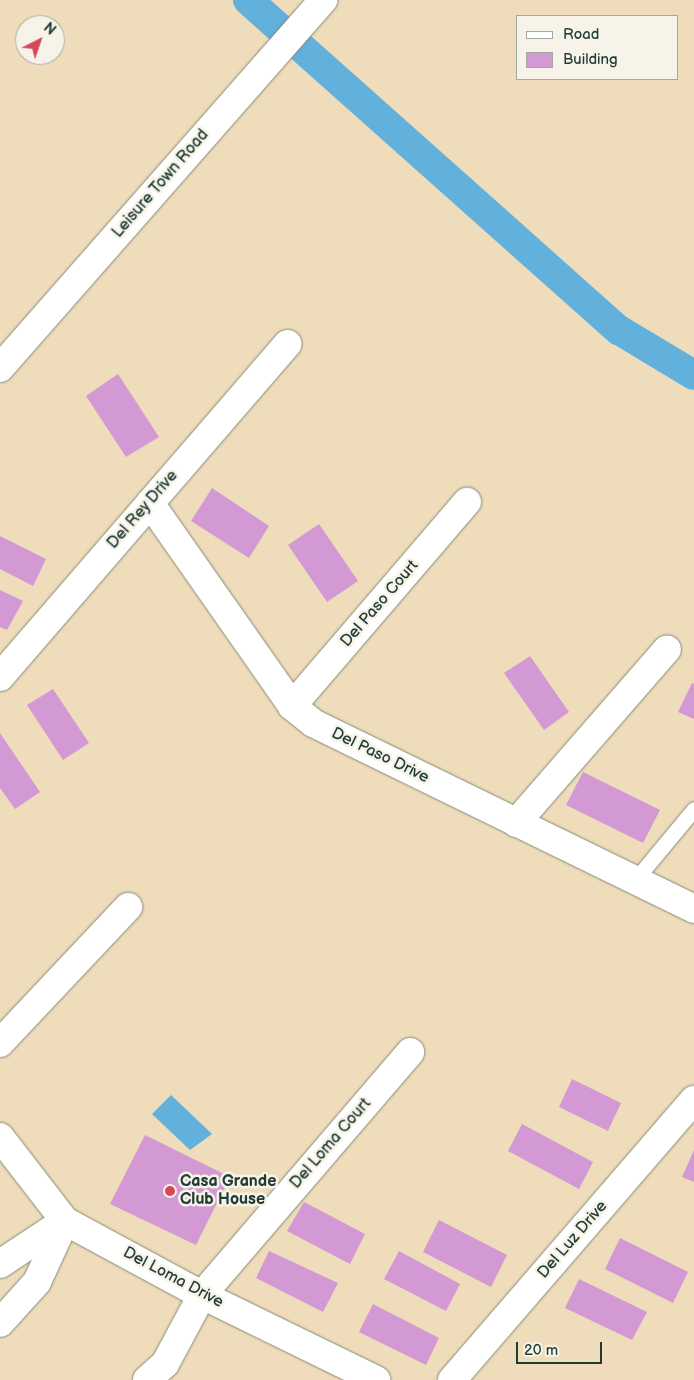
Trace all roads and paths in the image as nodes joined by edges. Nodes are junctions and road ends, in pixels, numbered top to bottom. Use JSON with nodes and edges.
{"nodes":[{"id":1,"x":323,"y":0,"type":"edge"},
{"id":2,"x":287,"y":344,"type":"dead end"},
{"id":3,"x":0,"y":368,"type":"edge"},
{"id":4,"x":467,"y":502,"type":"dead end"},
{"id":5,"x":150,"y":503,"type":"junction"},
{"id":6,"x":667,"y":649,"type":"dead end"},
{"id":7,"x":0,"y":676,"type":"edge"},
{"id":8,"x":292,"y":706,"type":"junction"},
{"id":9,"x":694,"y":809,"type":"edge"},
{"id":10,"x":516,"y":823,"type":"junction"},
{"id":11,"x":635,"y":880,"type":"junction"},
{"id":12,"x":128,"y":908,"type":"dead end"},
{"id":13,"x":694,"y":909,"type":"edge"},
{"id":14,"x":0,"y":1043,"type":"edge"},
{"id":15,"x":410,"y":1052,"type":"dead end"},
{"id":16,"x":694,"y":1100,"type":"edge"},
{"id":17,"x":0,"y":1137,"type":"edge"},
{"id":18,"x":65,"y":1220,"type":"junction"},
{"id":19,"x":0,"y":1264,"type":"edge"},
{"id":20,"x":202,"y":1295,"type":"junction"},
{"id":21,"x":0,"y":1323,"type":"edge"},
{"id":22,"x":147,"y":1380,"type":"edge"},
{"id":23,"x":376,"y":1380,"type":"edge"},
{"id":24,"x":452,"y":1380,"type":"edge"}],
"edges":[{"from":1,"to":3,"type":"street","name":"Leisure Town Road"},
{"from":2,"to":5,"type":"street","name":"Del Rey Drive"},
{"from":4,"to":8,"type":"street","name":"Del Paso Court"},
{"from":5,"to":7,"type":"street","name":"Del Rey Drive"},
{"from":5,"to":8,"type":"street","name":"Del Paso Drive"},
{"from":6,"to":10,"type":"street"},
{"from":8,"to":10,"type":"street","name":"Del Paso Drive"},
{"from":9,"to":11,"type":"lane"},
{"from":10,"to":11,"type":"street","name":"Del Paso Drive"},
{"from":11,"to":13,"type":"street","name":"Del Paso Drive"},
{"from":12,"to":14,"type":"street"},
{"from":15,"to":20,"type":"street","name":"Del Loma Court"},
{"from":16,"to":24,"type":"street","name":"Del Luz Drive"},
{"from":17,"to":18,"type":"street","name":"Del Loma Drive"},
{"from":18,"to":19,"type":"street"},
{"from":18,"to":20,"type":"street","name":"Del Loma Drive"},
{"from":18,"to":21,"type":"street"},
{"from":20,"to":22,"type":"street","name":"Del Loma Court"},
{"from":20,"to":23,"type":"street","name":"Del Loma Drive"}]}
